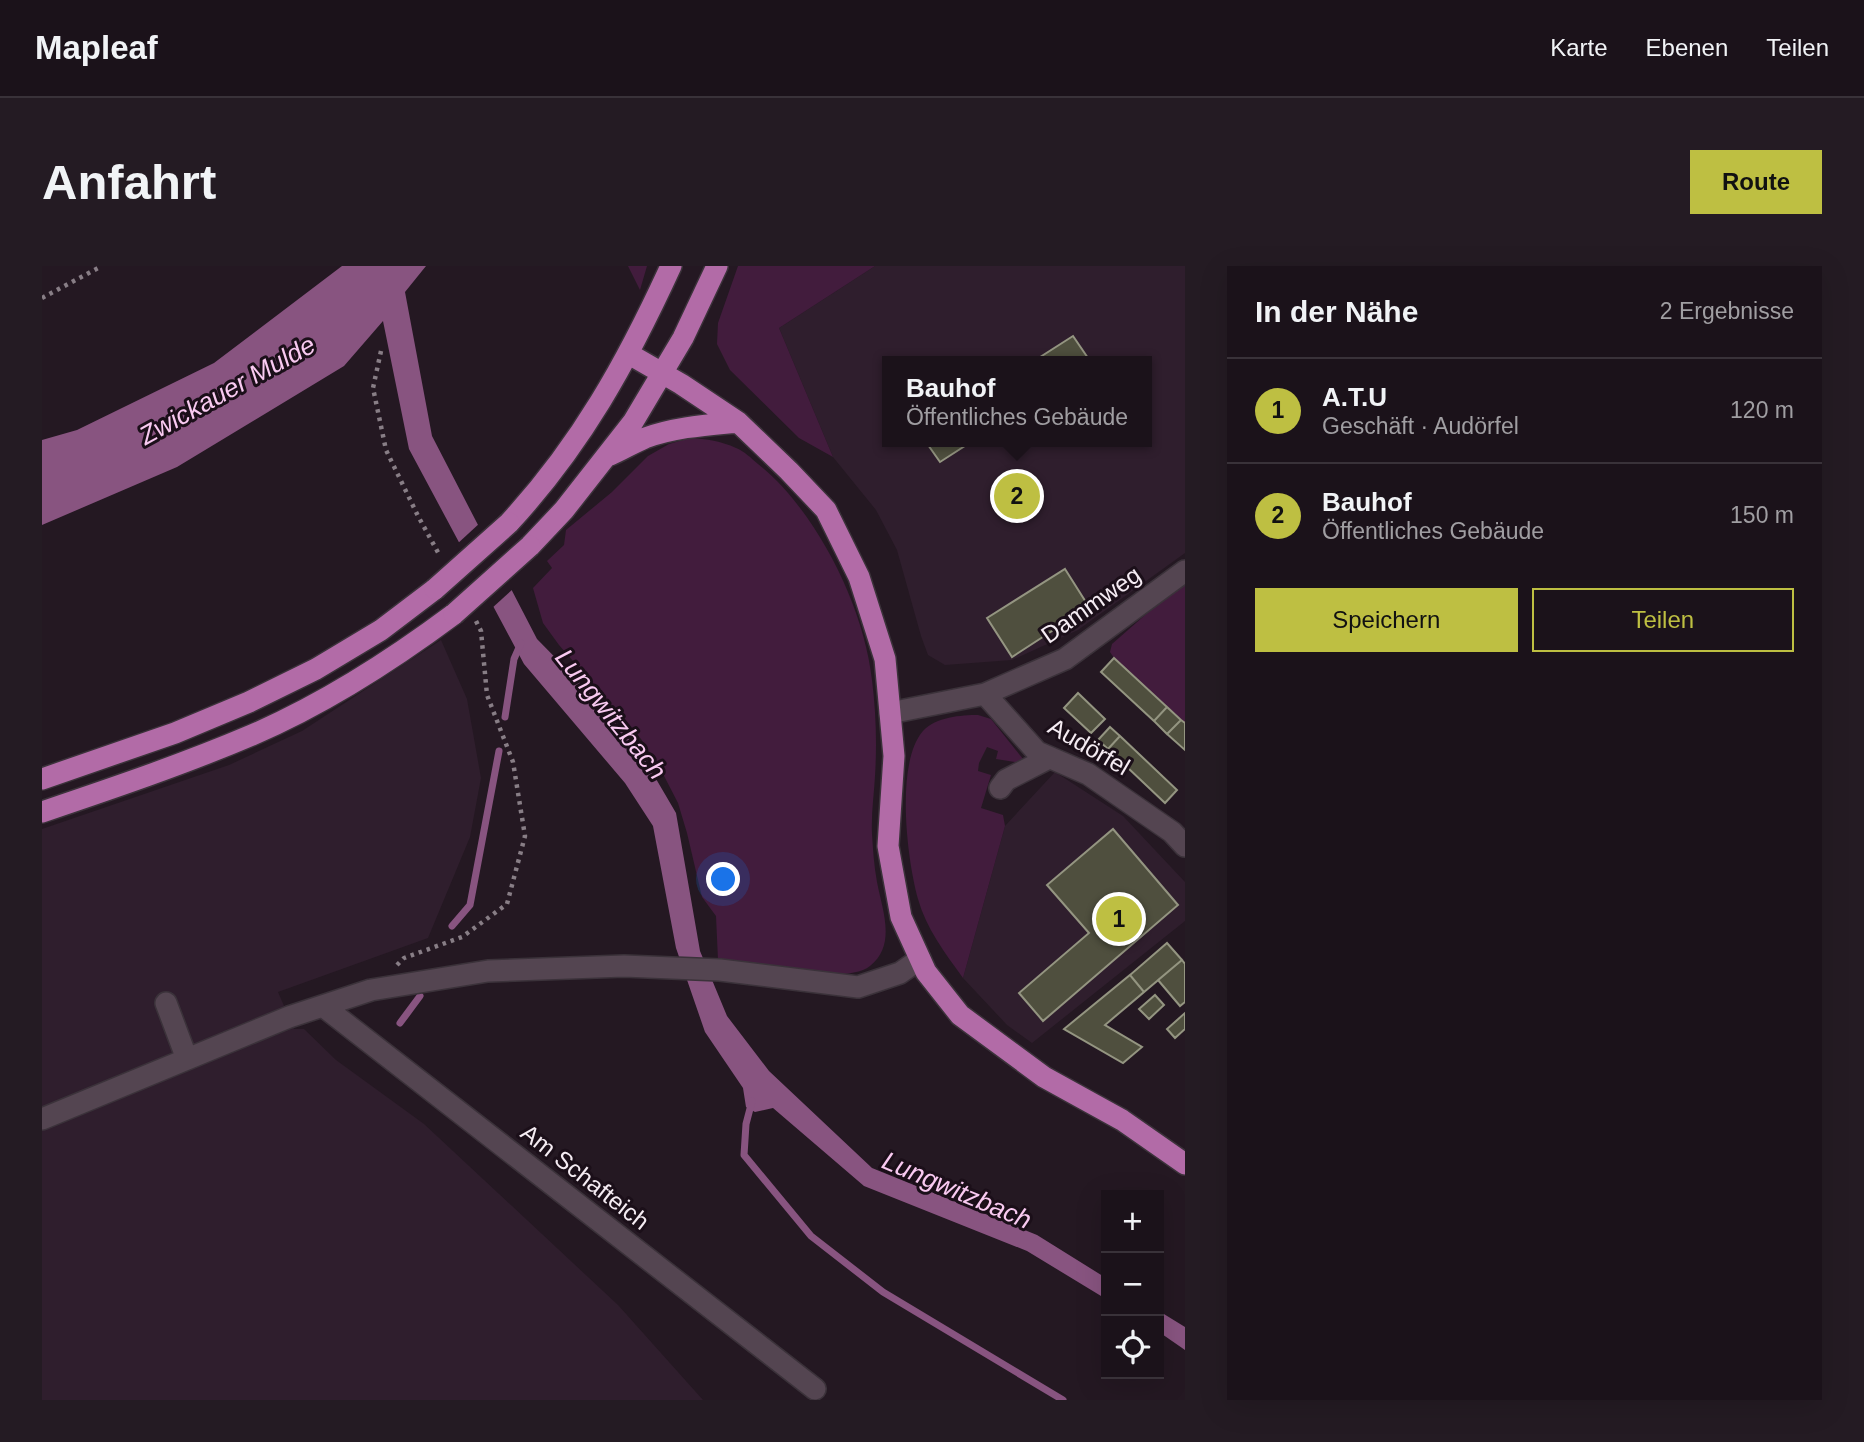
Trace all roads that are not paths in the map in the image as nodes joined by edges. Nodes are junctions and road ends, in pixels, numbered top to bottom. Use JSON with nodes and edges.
{"nodes":[{"id":1,"x":671,"y":266,"type":"edge"},
{"id":2,"x":717,"y":266,"type":"edge"},
{"id":3,"x":629,"y":354,"type":"junction"},
{"id":4,"x":663,"y":373,"type":"junction"},
{"id":5,"x":738,"y":422,"type":"junction"},
{"id":6,"x":608,"y":456,"type":"junction"},
{"id":7,"x":1185,"y":571,"type":"edge"},
{"id":8,"x":985,"y":694,"type":"junction"},
{"id":9,"x":890,"y":713,"type":"junction"},
{"id":10,"x":1049,"y":758,"type":"junction"},
{"id":11,"x":42,"y":779,"type":"edge"},
{"id":12,"x":1000,"y":788,"type":"dead end"},
{"id":13,"x":42,"y":812,"type":"edge"},
{"id":14,"x":1185,"y":846,"type":"edge"},
{"id":15,"x":920,"y":959,"type":"junction"},
{"id":16,"x":166,"y":1003,"type":"dead end"},
{"id":17,"x":323,"y":1006,"type":"junction"},
{"id":18,"x":187,"y":1059,"type":"junction"},
{"id":19,"x":42,"y":1119,"type":"edge"},
{"id":20,"x":1185,"y":1164,"type":"edge"},
{"id":21,"x":815,"y":1389,"type":"dead end"}],
"edges":[{"from":1,"to":3,"type":"main road"},
{"from":2,"to":4,"type":"main road"},
{"from":3,"to":4,"type":"main road"},
{"from":3,"to":11,"type":"main road","bridge":true},
{"from":4,"to":5,"type":"main road"},
{"from":4,"to":6,"type":"main road"},
{"from":5,"to":6,"type":"main road"},
{"from":5,"to":9,"type":"main road"},
{"from":6,"to":13,"type":"main road","bridge":true},
{"from":7,"to":8,"type":"street","name":"Dammweg"},
{"from":8,"to":9,"type":"street"},
{"from":8,"to":10,"type":"street","name":"Audörfel"},
{"from":9,"to":15,"type":"main road"},
{"from":10,"to":12,"type":"street"},
{"from":10,"to":14,"type":"street","name":"Audörfel"},
{"from":15,"to":17,"type":"street"},
{"from":15,"to":20,"type":"main road"},
{"from":16,"to":18,"type":"street"},
{"from":17,"to":18,"type":"street"},
{"from":17,"to":21,"type":"street","name":"Am Schafteich"},
{"from":18,"to":19,"type":"street"}]}
